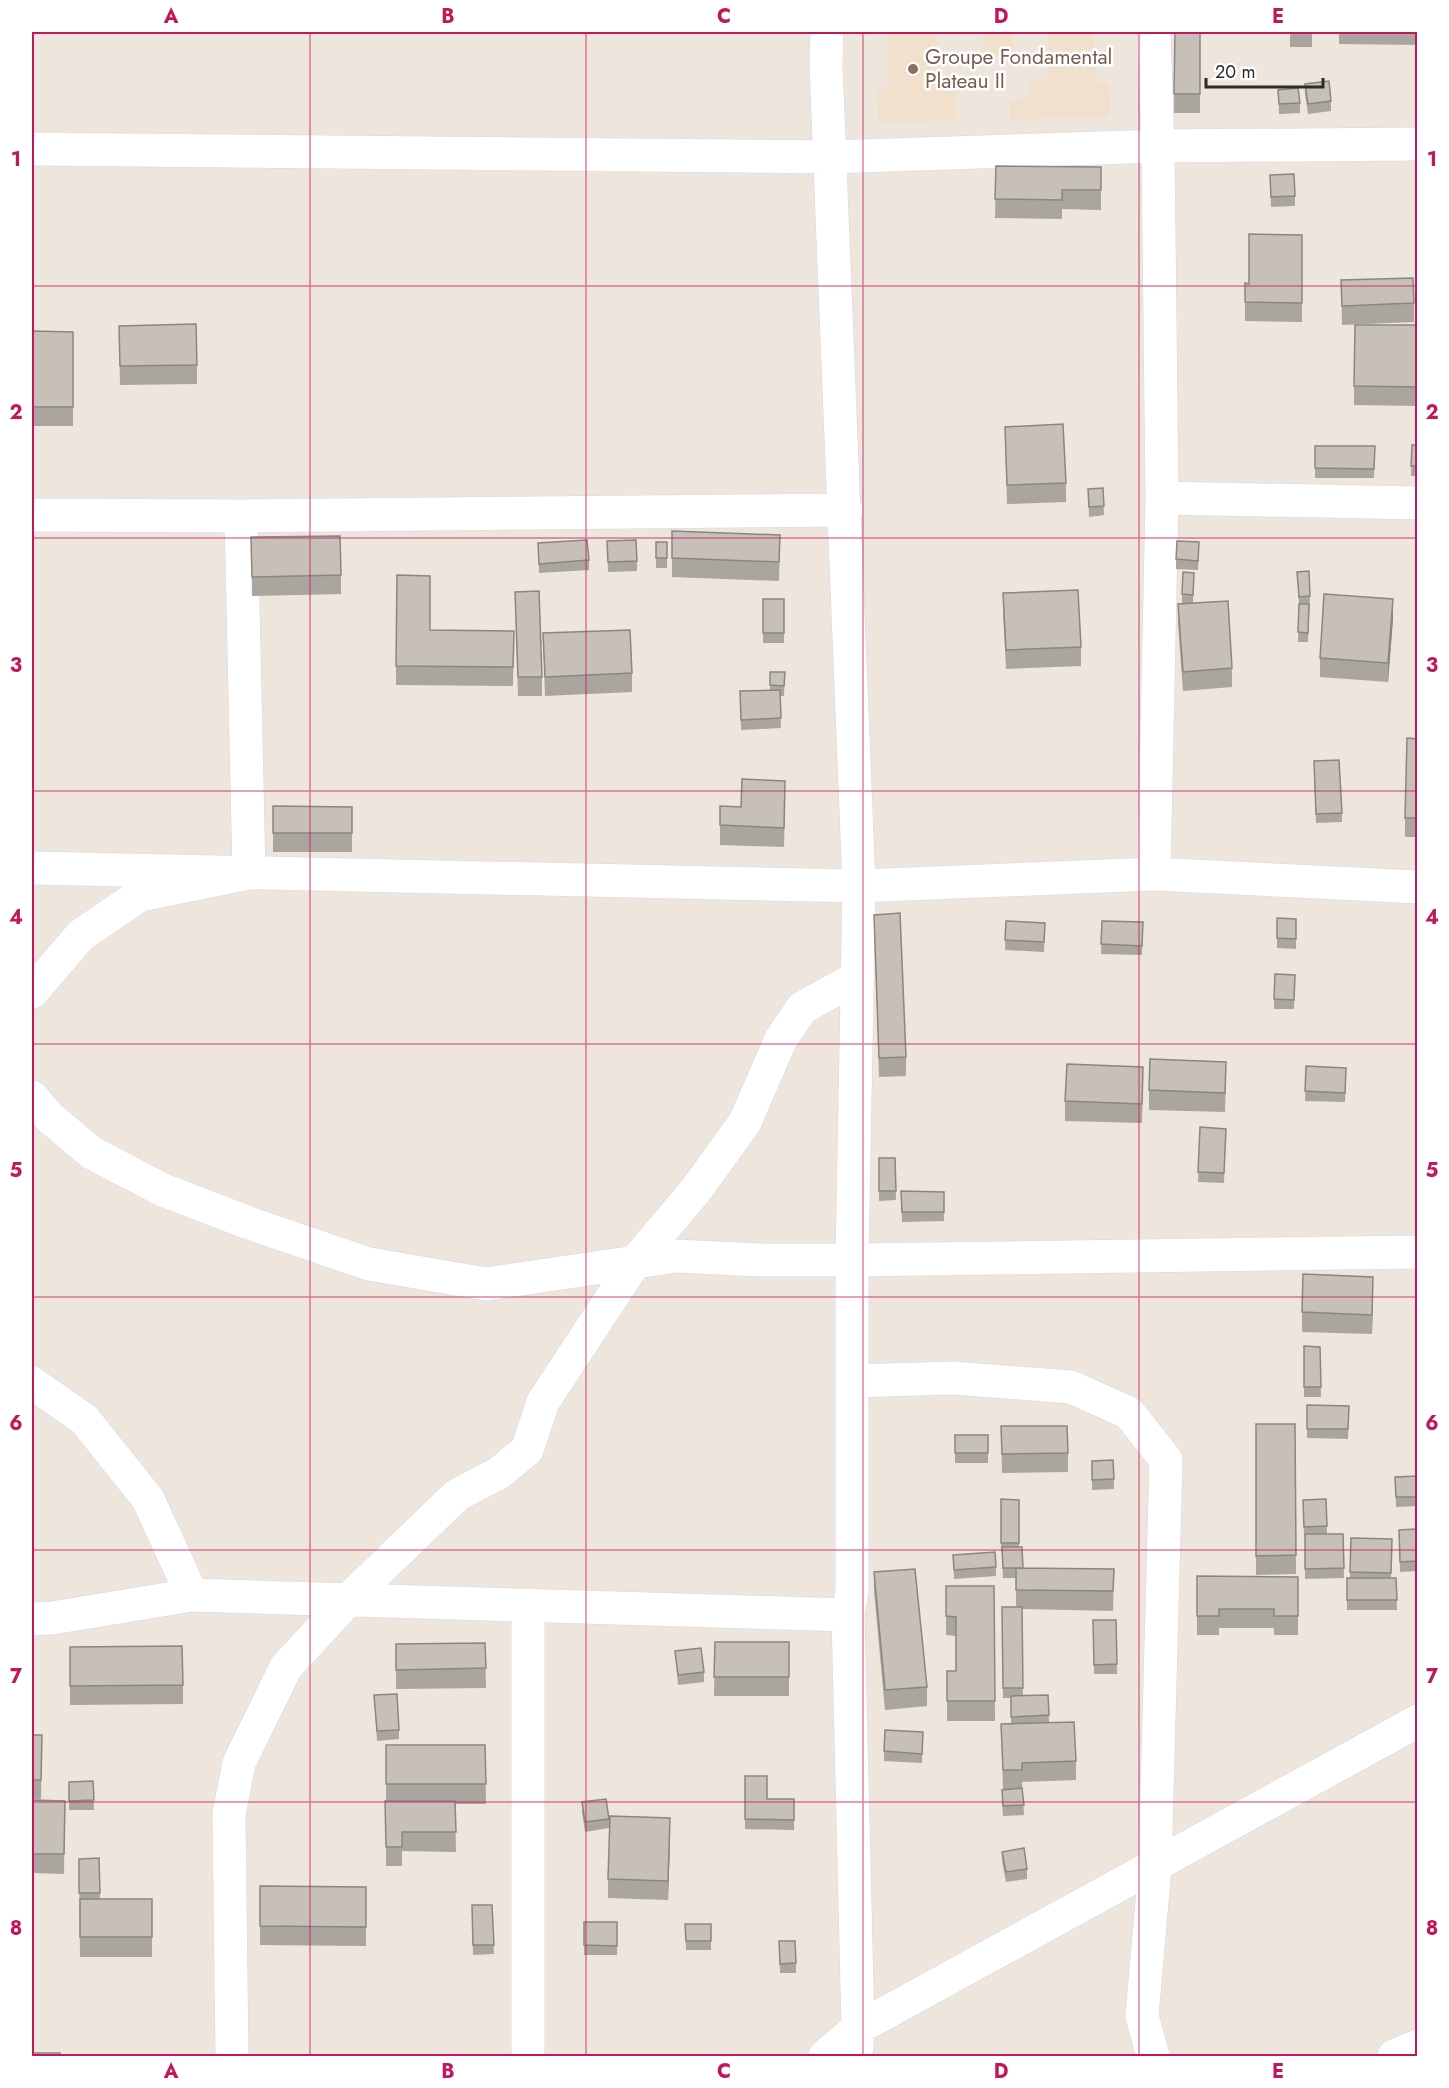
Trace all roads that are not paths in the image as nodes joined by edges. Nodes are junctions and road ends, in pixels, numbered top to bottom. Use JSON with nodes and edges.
{"nodes":[{"id":1,"x":827,"y":32,"type":"edge"},
{"id":2,"x":1154,"y":32,"type":"edge"},
{"id":3,"x":1418,"y":144,"type":"edge"},
{"id":4,"x":1158,"y":146,"type":"junction"},
{"id":5,"x":32,"y":149,"type":"edge"},
{"id":6,"x":830,"y":157,"type":"junction"},
{"id":7,"x":1162,"y":498,"type":"junction"},
{"id":8,"x":1418,"y":502,"type":"edge"},
{"id":9,"x":846,"y":510,"type":"junction"},
{"id":10,"x":32,"y":515,"type":"edge"},
{"id":11,"x":241,"y":516,"type":"junction"},
{"id":12,"x":32,"y":868,"type":"edge"},
{"id":13,"x":249,"y":873,"type":"junction"},
{"id":14,"x":1154,"y":874,"type":"junction"},
{"id":15,"x":859,"y":886,"type":"junction"},
{"id":16,"x":1418,"y":887,"type":"edge"},
{"id":17,"x":858,"y":977,"type":"junction"},
{"id":18,"x":32,"y":992,"type":"edge"},
{"id":19,"x":32,"y":1097,"type":"edge"},
{"id":20,"x":1418,"y":1252,"type":"edge"},
{"id":21,"x":852,"y":1260,"type":"junction"},
{"id":22,"x":635,"y":1263,"type":"junction"},
{"id":23,"x":853,"y":1381,"type":"junction"},
{"id":24,"x":32,"y":1383,"type":"edge"},
{"id":25,"x":192,"y":1594,"type":"junction"},
{"id":26,"x":349,"y":1599,"type":"junction"},
{"id":27,"x":528,"y":1605,"type":"junction"},
{"id":28,"x":848,"y":1615,"type":"junction"},
{"id":29,"x":32,"y":1619,"type":"edge"},
{"id":30,"x":1418,"y":1721,"type":"edge"},
{"id":31,"x":1155,"y":1867,"type":"junction"},
{"id":32,"x":857,"y":2042,"type":"edge"},
{"id":33,"x":1418,"y":2046,"type":"edge"},
{"id":34,"x":1161,"y":2053,"type":"edge"},
{"id":35,"x":232,"y":2056,"type":"edge"},
{"id":36,"x":528,"y":2056,"type":"edge"},
{"id":37,"x":825,"y":2056,"type":"edge"},
{"id":38,"x":1394,"y":2056,"type":"edge"}],
"edges":[{"from":1,"to":6,"type":"street"},
{"from":2,"to":4,"type":"street"},
{"from":3,"to":4,"type":"street"},
{"from":4,"to":6,"type":"street"},
{"from":4,"to":7,"type":"street"},
{"from":5,"to":6,"type":"street"},
{"from":6,"to":9,"type":"street"},
{"from":7,"to":8,"type":"street"},
{"from":7,"to":14,"type":"street"},
{"from":9,"to":11,"type":"street"},
{"from":9,"to":15,"type":"street"},
{"from":10,"to":11,"type":"street"},
{"from":11,"to":13,"type":"street"},
{"from":12,"to":13,"type":"street"},
{"from":13,"to":15,"type":"street"},
{"from":13,"to":18,"type":"street"},
{"from":14,"to":15,"type":"street"},
{"from":14,"to":16,"type":"street"},
{"from":15,"to":17,"type":"street"},
{"from":17,"to":21,"type":"street"},
{"from":17,"to":22,"type":"street"},
{"from":19,"to":22,"type":"street"},
{"from":20,"to":21,"type":"street"},
{"from":21,"to":22,"type":"street"},
{"from":21,"to":23,"type":"street"},
{"from":22,"to":26,"type":"street"},
{"from":23,"to":28,"type":"street"},
{"from":23,"to":31,"type":"street"},
{"from":24,"to":25,"type":"street"},
{"from":25,"to":26,"type":"street"},
{"from":25,"to":29,"type":"street"},
{"from":26,"to":27,"type":"street"},
{"from":26,"to":35,"type":"street"},
{"from":27,"to":28,"type":"street"},
{"from":27,"to":36,"type":"street"},
{"from":28,"to":32,"type":"street"},
{"from":30,"to":31,"type":"street"},
{"from":31,"to":32,"type":"street"},
{"from":31,"to":34,"type":"street"},
{"from":32,"to":37,"type":"street"},
{"from":33,"to":38,"type":"street"}]}
